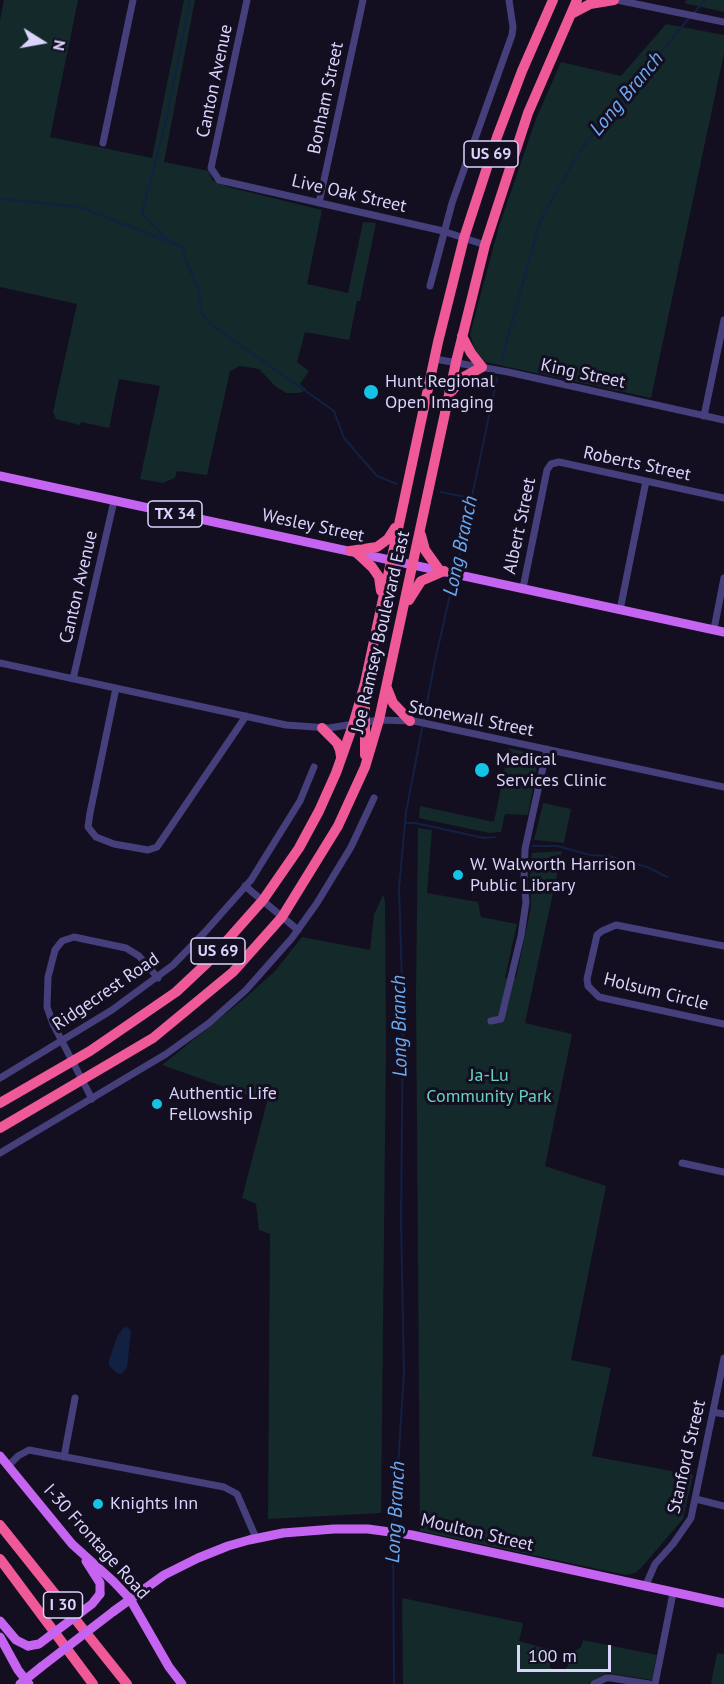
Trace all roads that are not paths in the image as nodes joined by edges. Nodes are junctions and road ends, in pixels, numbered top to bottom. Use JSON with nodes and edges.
{"nodes":[{"id":1,"x":133,"y":0,"type":"edge"},
{"id":2,"x":247,"y":0,"type":"edge"},
{"id":3,"x":363,"y":0,"type":"edge"},
{"id":4,"x":509,"y":0,"type":"edge"},
{"id":5,"x":544,"y":0,"type":"edge"},
{"id":6,"x":553,"y":0,"type":"edge"},
{"id":7,"x":577,"y":0,"type":"edge"},
{"id":8,"x":615,"y":0,"type":"edge"},
{"id":9,"x":547,"y":13,"type":"junction"},
{"id":10,"x":571,"y":14,"type":"junction"},
{"id":11,"x":724,"y":22,"type":"edge"},
{"id":12,"x":103,"y":143,"type":"dead end"},
{"id":13,"x":212,"y":168,"type":"joint"},
{"id":14,"x":319,"y":203,"type":"junction"},
{"id":15,"x":443,"y":231,"type":"junction"},
{"id":16,"x":464,"y":238,"type":"junction"},
{"id":17,"x":485,"y":244,"type":"junction"},
{"id":18,"x":429,"y":286,"type":"dead end"},
{"id":19,"x":724,"y":320,"type":"edge"},
{"id":20,"x":462,"y":336,"type":"junction"},
{"id":21,"x":435,"y":358,"type":"junction"},
{"id":22,"x":456,"y":362,"type":"junction"},
{"id":23,"x":486,"y":368,"type":"junction"},
{"id":24,"x":450,"y":394,"type":"junction"},
{"id":25,"x":704,"y":416,"type":"junction"},
{"id":26,"x":724,"y":420,"type":"edge"},
{"id":27,"x":547,"y":470,"type":"joint"},
{"id":28,"x":0,"y":476,"type":"edge"},
{"id":29,"x":646,"y":482,"type":"junction"},
{"id":30,"x":724,"y":498,"type":"edge"},
{"id":31,"x":114,"y":501,"type":"junction"},
{"id":32,"x":399,"y":523,"type":"junction"},
{"id":33,"x":421,"y":529,"type":"junction"},
{"id":34,"x":353,"y":552,"type":"junction"},
{"id":35,"x":391,"y":560,"type":"junction"},
{"id":36,"x":413,"y":565,"type":"junction"},
{"id":37,"x":443,"y":571,"type":"junction"},
{"id":38,"x":724,"y":578,"type":"edge"},
{"id":39,"x":523,"y":588,"type":"junction"},
{"id":40,"x":382,"y":602,"type":"junction"},
{"id":41,"x":620,"y":610,"type":"junction"},
{"id":42,"x":403,"y":611,"type":"junction"},
{"id":43,"x":714,"y":629,"type":"junction"},
{"id":44,"x":724,"y":632,"type":"edge"},
{"id":45,"x":0,"y":663,"type":"edge"},
{"id":46,"x":74,"y":679,"type":"junction"},
{"id":47,"x":365,"y":683,"type":"junction"},
{"id":48,"x":116,"y":688,"type":"junction"},
{"id":49,"x":387,"y":688,"type":"junction"},
{"id":50,"x":246,"y":716,"type":"junction"},
{"id":51,"x":379,"y":720,"type":"junction"},
{"id":52,"x":412,"y":721,"type":"junction"},
{"id":53,"x":366,"y":722,"type":"junction"},
{"id":54,"x":353,"y":724,"type":"junction"},
{"id":55,"x":322,"y":728,"type":"junction"},
{"id":56,"x":548,"y":749,"type":"junction"},
{"id":57,"x":341,"y":760,"type":"junction"},
{"id":58,"x":314,"y":767,"type":"dead end"},
{"id":59,"x":365,"y":767,"type":"junction"},
{"id":60,"x":724,"y":787,"type":"edge"},
{"id":61,"x":374,"y":798,"type":"dead end"},
{"id":62,"x":245,"y":886,"type":"junction"},
{"id":63,"x":263,"y":900,"type":"junction"},
{"id":64,"x":282,"y":917,"type":"junction"},
{"id":65,"x":298,"y":930,"type":"junction"},
{"id":66,"x":724,"y":946,"type":"edge"},
{"id":67,"x":158,"y":978,"type":"junction"},
{"id":68,"x":491,"y":1021,"type":"dead end"},
{"id":69,"x":724,"y":1024,"type":"edge"},
{"id":70,"x":62,"y":1041,"type":"junction"},
{"id":71,"x":72,"y":1061,"type":"junction"},
{"id":72,"x":0,"y":1078,"type":"edge"},
{"id":73,"x":82,"y":1080,"type":"junction"},
{"id":74,"x":92,"y":1099,"type":"junction"},
{"id":75,"x":0,"y":1104,"type":"edge"},
{"id":76,"x":0,"y":1128,"type":"edge"},
{"id":77,"x":0,"y":1153,"type":"edge"},
{"id":78,"x":682,"y":1163,"type":"dead end"},
{"id":79,"x":724,"y":1172,"type":"edge"},
{"id":80,"x":724,"y":1358,"type":"edge"},
{"id":81,"x":75,"y":1398,"type":"dead end"},
{"id":82,"x":713,"y":1412,"type":"junction"},
{"id":83,"x":724,"y":1414,"type":"edge"},
{"id":84,"x":0,"y":1456,"type":"edge"},
{"id":85,"x":64,"y":1457,"type":"junction"},
{"id":86,"x":8,"y":1466,"type":"junction"},
{"id":87,"x":696,"y":1499,"type":"junction"},
{"id":88,"x":724,"y":1506,"type":"edge"},
{"id":89,"x":0,"y":1525,"type":"edge"},
{"id":90,"x":256,"y":1538,"type":"junction"},
{"id":91,"x":82,"y":1554,"type":"junction"},
{"id":92,"x":0,"y":1559,"type":"edge"},
{"id":93,"x":645,"y":1587,"type":"junction"},
{"id":94,"x":673,"y":1593,"type":"junction"},
{"id":95,"x":130,"y":1599,"type":"junction"},
{"id":96,"x":724,"y":1603,"type":"edge"},
{"id":97,"x":0,"y":1621,"type":"edge"},
{"id":98,"x":0,"y":1637,"type":"edge"},
{"id":99,"x":25,"y":1683,"type":"edge"},
{"id":100,"x":595,"y":1683,"type":"edge"},
{"id":101,"x":93,"y":1684,"type":"edge"},
{"id":102,"x":127,"y":1684,"type":"edge"},
{"id":103,"x":182,"y":1684,"type":"edge"},
{"id":104,"x":649,"y":1684,"type":"edge"},
{"id":105,"x":655,"y":1684,"type":"edge"}],
"edges":[{"from":1,"to":12,"type":"street"},
{"from":2,"to":13,"type":"street","name":"Canton Avenue"},
{"from":3,"to":14,"type":"street","name":"Bonham Street"},
{"from":4,"to":15,"type":"street"},
{"from":5,"to":9,"type":"highway"},
{"from":6,"to":9,"type":"highway","name":"Joe Ramsey Boulevard East","number":"US 69"},
{"from":7,"to":10,"type":"highway","name":"Joe Ramsey Boulevard East","number":"US 69"},
{"from":8,"to":10,"type":"highway"},
{"from":8,"to":11,"type":"street"},
{"from":9,"to":16,"type":"highway","name":"Joe Ramsey Boulevard East","number":"US 69"},
{"from":10,"to":17,"type":"highway","name":"Joe Ramsey Boulevard East","number":"US 69"},
{"from":13,"to":14,"type":"street","name":"Live Oak Street"},
{"from":14,"to":15,"type":"street","name":"Live Oak Street"},
{"from":15,"to":16,"type":"street","name":"Live Oak Street"},
{"from":15,"to":18,"type":"street"},
{"from":16,"to":17,"type":"street","name":"Live Oak Street"},
{"from":16,"to":21,"type":"highway","name":"Joe Ramsey Boulevard East","number":"US 69"},
{"from":17,"to":20,"type":"highway","name":"Joe Ramsey Boulevard East","number":"US 69"},
{"from":19,"to":25,"type":"street"},
{"from":20,"to":22,"type":"highway","name":"Joe Ramsey Boulevard East","number":"US 69"},
{"from":20,"to":23,"type":"highway"},
{"from":21,"to":22,"type":"street","name":"King Street"},
{"from":21,"to":32,"type":"highway","name":"Joe Ramsey Boulevard East","number":"US 69"},
{"from":22,"to":23,"type":"street","name":"King Street"},
{"from":22,"to":24,"type":"highway","name":"Joe Ramsey Boulevard East","number":"US 69"},
{"from":23,"to":24,"type":"highway"},
{"from":23,"to":25,"type":"street","name":"King Street"},
{"from":24,"to":33,"type":"highway","name":"Joe Ramsey Boulevard East","number":"US 69"},
{"from":25,"to":26,"type":"street","name":"King Street"},
{"from":27,"to":29,"type":"street","name":"Roberts Street"},
{"from":27,"to":39,"type":"street","name":"Albert Street"},
{"from":28,"to":31,"type":"main road","name":"Wesley Street","number":"TX 34"},
{"from":29,"to":30,"type":"street","name":"Roberts Street"},
{"from":29,"to":41,"type":"street"},
{"from":31,"to":34,"type":"main road","name":"Wesley Street","number":"TX 34"},
{"from":31,"to":46,"type":"street","name":"Canton Avenue"},
{"from":32,"to":34,"type":"highway"},
{"from":32,"to":35,"type":"highway","name":"Joe Ramsey Boulevard East","number":"US 69"},
{"from":33,"to":36,"type":"highway","name":"Joe Ramsey Boulevard East","number":"US 69"},
{"from":33,"to":37,"type":"highway"},
{"from":34,"to":35,"type":"main road","name":"Wesley Street","number":"TX 34"},
{"from":34,"to":40,"type":"highway"},
{"from":35,"to":36,"type":"main road","name":"Wesley Street","number":"TX 34"},
{"from":35,"to":40,"type":"highway","name":"Joe Ramsey Boulevard East","number":"US 69"},
{"from":36,"to":37,"type":"main road","name":"Wesley Street","number":"TX 34"},
{"from":36,"to":42,"type":"highway","name":"Joe Ramsey Boulevard East","number":"US 69"},
{"from":37,"to":39,"type":"main road","name":"Wesley Street","number":"TX 34"},
{"from":37,"to":42,"type":"highway"},
{"from":38,"to":43,"type":"street"},
{"from":39,"to":41,"type":"main road","name":"Wesley Street","number":"TX 34"},
{"from":40,"to":47,"type":"highway","name":"Joe Ramsey Boulevard East","number":"US 69"},
{"from":41,"to":43,"type":"main road","name":"Wesley Street","number":"TX 34"},
{"from":42,"to":49,"type":"highway","name":"Joe Ramsey Boulevard East","number":"US 69"},
{"from":43,"to":44,"type":"main road","name":"Wesley Street","number":"TX 34"},
{"from":45,"to":46,"type":"street","name":"Stonewall Street"},
{"from":46,"to":48,"type":"street","name":"Stonewall Street"},
{"from":47,"to":53,"type":"highway"},
{"from":47,"to":54,"type":"highway","name":"Joe Ramsey Boulevard East","number":"US 69"},
{"from":48,"to":50,"type":"street","name":"Stonewall Street"},
{"from":48,"to":50,"type":"street"},
{"from":49,"to":51,"type":"highway","name":"Joe Ramsey Boulevard East","number":"US 69"},
{"from":49,"to":52,"type":"highway"},
{"from":50,"to":55,"type":"street","name":"Stonewall Street"},
{"from":51,"to":52,"type":"street","name":"Stonewall Street"},
{"from":51,"to":53,"type":"street","name":"Stonewall Street"},
{"from":51,"to":59,"type":"highway","name":"Joe Ramsey Boulevard East","number":"US 69"},
{"from":52,"to":56,"type":"street","name":"Stonewall Street"},
{"from":53,"to":54,"type":"street","name":"Stonewall Street"},
{"from":53,"to":59,"type":"highway"},
{"from":54,"to":55,"type":"street","name":"Stonewall Street"},
{"from":54,"to":57,"type":"highway","name":"Joe Ramsey Boulevard East","number":"US 69"},
{"from":55,"to":57,"type":"highway"},
{"from":56,"to":60,"type":"street","name":"Stonewall Street"},
{"from":56,"to":68,"type":"street"},
{"from":57,"to":63,"type":"highway","name":"Joe Ramsey Boulevard East","number":"US 69"},
{"from":58,"to":62,"type":"street","name":"Ridgecrest Road"},
{"from":59,"to":64,"type":"highway","name":"Joe Ramsey Boulevard East","number":"US 69"},
{"from":61,"to":65,"type":"street"},
{"from":62,"to":63,"type":"street"},
{"from":62,"to":67,"type":"street","name":"Ridgecrest Road"},
{"from":63,"to":64,"type":"street"},
{"from":63,"to":71,"type":"highway","name":"Joe Ramsey Boulevard East","number":"US 69"},
{"from":64,"to":65,"type":"street"},
{"from":64,"to":73,"type":"highway","name":"Joe Ramsey Boulevard East","number":"US 69"},
{"from":65,"to":74,"type":"street"},
{"from":66,"to":69,"type":"street","name":"Holsum Circle"},
{"from":67,"to":70,"type":"street","name":"Ridgecrest Road"},
{"from":67,"to":70,"type":"street"},
{"from":70,"to":71,"type":"street"},
{"from":70,"to":72,"type":"street","name":"Ridgecrest Road"},
{"from":71,"to":73,"type":"street"},
{"from":71,"to":75,"type":"highway","name":"Joe Ramsey Boulevard East","number":"US 69"},
{"from":73,"to":74,"type":"street"},
{"from":73,"to":76,"type":"highway","name":"Joe Ramsey Boulevard East","number":"US 69"},
{"from":74,"to":77,"type":"street"},
{"from":78,"to":79,"type":"street"},
{"from":80,"to":82,"type":"street","name":"Stanford Street"},
{"from":81,"to":85,"type":"street"},
{"from":82,"to":83,"type":"street"},
{"from":82,"to":87,"type":"street","name":"Stanford Street"},
{"from":84,"to":86,"type":"main road","name":"I-30 Frontage Road"},
{"from":85,"to":86,"type":"street"},
{"from":85,"to":90,"type":"street"},
{"from":86,"to":91,"type":"main road","name":"I-30 Frontage Road"},
{"from":87,"to":88,"type":"street"},
{"from":87,"to":93,"type":"street","name":"Stanford Street"},
{"from":89,"to":102,"type":"highway","number":"I 30"},
{"from":90,"to":93,"type":"main road","name":"Moulton Street"},
{"from":90,"to":95,"type":"main road","name":"Moulton Street"},
{"from":91,"to":95,"type":"main road","name":"I-30 Frontage Road"},
{"from":91,"to":97,"type":"main road","bridge":true},
{"from":92,"to":101,"type":"highway","number":"I 30"},
{"from":93,"to":94,"type":"main road","name":"Moulton Street"},
{"from":94,"to":96,"type":"main road","name":"Moulton Street"},
{"from":94,"to":105,"type":"street"},
{"from":95,"to":99,"type":"main road","name":"Moulton Street","bridge":true},
{"from":95,"to":103,"type":"main road","name":"I-30 Frontage Road"},
{"from":98,"to":99,"type":"main road"},
{"from":100,"to":104,"type":"street"}]}
